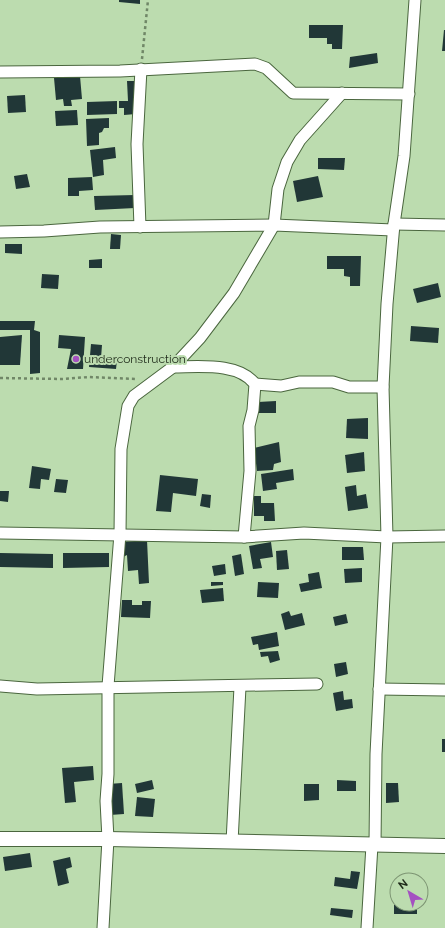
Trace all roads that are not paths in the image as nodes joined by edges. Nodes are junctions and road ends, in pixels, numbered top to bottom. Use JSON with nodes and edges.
{"nodes":[{"id":1,"x":415,"y":0,"type":"edge"},
{"id":2,"x":141,"y":69,"type":"junction"},
{"id":3,"x":0,"y":72,"type":"edge"},
{"id":4,"x":342,"y":93,"type":"junction"},
{"id":5,"x":409,"y":94,"type":"junction"},
{"id":6,"x":274,"y":225,"type":"junction"},
{"id":7,"x":445,"y":225,"type":"edge"},
{"id":8,"x":140,"y":227,"type":"junction"},
{"id":9,"x":394,"y":227,"type":"junction"},
{"id":10,"x":0,"y":232,"type":"edge"},
{"id":11,"x":173,"y":367,"type":"junction"},
{"id":12,"x":255,"y":384,"type":"junction"},
{"id":13,"x":383,"y":387,"type":"junction"},
{"id":14,"x":0,"y":533,"type":"edge"},
{"id":15,"x":120,"y":534,"type":"junction"},
{"id":16,"x":445,"y":536,"type":"edge"},
{"id":17,"x":244,"y":537,"type":"junction"},
{"id":18,"x":387,"y":537,"type":"junction"},
{"id":19,"x":317,"y":684,"type":"dead end"},
{"id":20,"x":0,"y":686,"type":"edge"},
{"id":21,"x":108,"y":686,"type":"junction"},
{"id":22,"x":240,"y":686,"type":"junction"},
{"id":23,"x":379,"y":689,"type":"junction"},
{"id":24,"x":445,"y":690,"type":"edge"},
{"id":25,"x":0,"y":839,"type":"edge"},
{"id":26,"x":108,"y":839,"type":"junction"},
{"id":27,"x":232,"y":842,"type":"junction"},
{"id":28,"x":374,"y":845,"type":"junction"},
{"id":29,"x":445,"y":846,"type":"edge"},
{"id":30,"x":103,"y":928,"type":"edge"},
{"id":31,"x":367,"y":928,"type":"edge"}],
"edges":[{"from":1,"to":5,"type":"street"},
{"from":2,"to":3,"type":"street"},
{"from":2,"to":4,"type":"street"},
{"from":2,"to":8,"type":"street"},
{"from":4,"to":5,"type":"street"},
{"from":4,"to":6,"type":"street"},
{"from":5,"to":9,"type":"street"},
{"from":6,"to":8,"type":"street"},
{"from":6,"to":9,"type":"street"},
{"from":6,"to":11,"type":"street"},
{"from":7,"to":9,"type":"street"},
{"from":8,"to":10,"type":"street"},
{"from":9,"to":13,"type":"street"},
{"from":11,"to":12,"type":"street"},
{"from":11,"to":15,"type":"street"},
{"from":12,"to":13,"type":"street"},
{"from":12,"to":17,"type":"street"},
{"from":13,"to":18,"type":"street"},
{"from":14,"to":15,"type":"street"},
{"from":15,"to":17,"type":"street"},
{"from":15,"to":21,"type":"street"},
{"from":16,"to":18,"type":"street"},
{"from":17,"to":18,"type":"street"},
{"from":18,"to":23,"type":"street"},
{"from":19,"to":22,"type":"street"},
{"from":20,"to":21,"type":"street"},
{"from":21,"to":22,"type":"street"},
{"from":21,"to":26,"type":"street"},
{"from":22,"to":27,"type":"street"},
{"from":23,"to":24,"type":"street"},
{"from":23,"to":28,"type":"street"},
{"from":25,"to":26,"type":"street"},
{"from":26,"to":27,"type":"street"},
{"from":26,"to":30,"type":"street"},
{"from":27,"to":28,"type":"street"},
{"from":28,"to":29,"type":"street"},
{"from":28,"to":31,"type":"street"}]}
